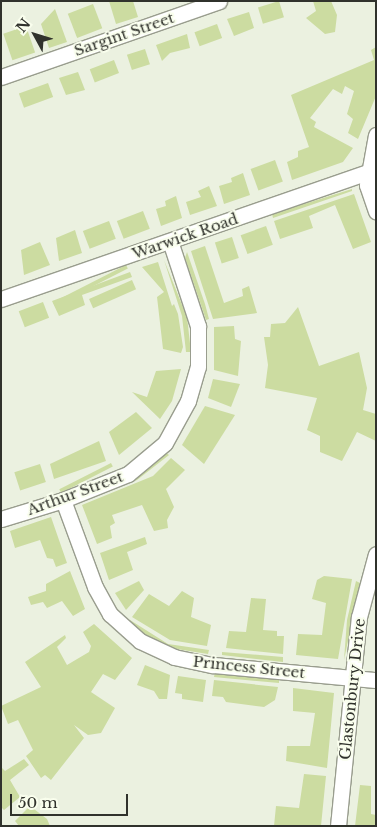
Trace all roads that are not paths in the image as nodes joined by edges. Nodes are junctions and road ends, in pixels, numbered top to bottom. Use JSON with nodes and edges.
{"nodes":[{"id":1,"x":219,"y":1,"type":"edge"},
{"id":2,"x":1,"y":76,"type":"edge"},
{"id":3,"x":376,"y":135,"type":"edge"},
{"id":4,"x":368,"y":172,"type":"junction"},
{"id":5,"x":376,"y":211,"type":"edge"},
{"id":6,"x":170,"y":241,"type":"junction"},
{"id":7,"x":1,"y":299,"type":"edge"},
{"id":8,"x":63,"y":500,"type":"junction"},
{"id":9,"x":1,"y":519,"type":"edge"},
{"id":10,"x":376,"y":554,"type":"edge"},
{"id":11,"x":352,"y":677,"type":"junction"},
{"id":12,"x":376,"y":680,"type":"edge"},
{"id":13,"x":338,"y":826,"type":"edge"}],
"edges":[{"from":1,"to":2,"type":"street","name":"Sargint Street"},
{"from":3,"to":4,"type":"street"},
{"from":4,"to":5,"type":"street"},
{"from":4,"to":6,"type":"street","name":"Warwick Road"},
{"from":6,"to":7,"type":"street","name":"Warwick Road"},
{"from":6,"to":8,"type":"street","name":"Arthur Street"},
{"from":8,"to":9,"type":"street","name":"Arthur Street"},
{"from":8,"to":11,"type":"street","name":"Princess Street"},
{"from":10,"to":11,"type":"street","name":"Glastonbury Drive"},
{"from":11,"to":12,"type":"street","name":"Princess Street"},
{"from":11,"to":13,"type":"street","name":"Glastonbury Drive"}]}
